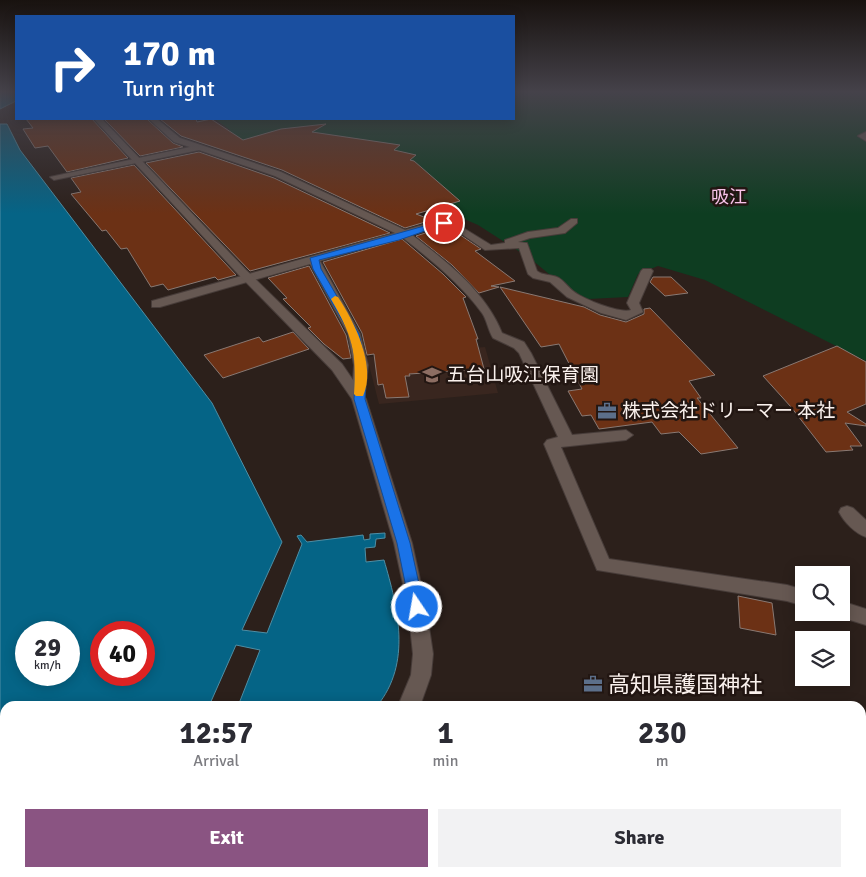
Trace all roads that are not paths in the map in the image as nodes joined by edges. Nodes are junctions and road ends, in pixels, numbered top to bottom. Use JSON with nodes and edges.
{"nodes":[{"id":1,"x":111,"y":132,"type":"edge"},
{"id":2,"x":168,"y":132,"type":"edge"},
{"id":3,"x":866,"y":134,"type":"edge"},
{"id":4,"x":866,"y":139,"type":"edge"},
{"id":5,"x":197,"y":148,"type":"junction"},
{"id":6,"x":138,"y":160,"type":"junction"},
{"id":7,"x":54,"y":177,"type":"dead end"},
{"id":8,"x":434,"y":213,"type":"dead end"},
{"id":9,"x":448,"y":221,"type":"junction"},
{"id":10,"x":574,"y":221,"type":"dead end"},
{"id":11,"x":406,"y":235,"type":"junction"},
{"id":12,"x":485,"y":246,"type":"junction"},
{"id":13,"x":314,"y":258,"type":"junction"},
{"id":14,"x":647,"y":272,"type":"dead end"},
{"id":15,"x":247,"y":277,"type":"junction"},
{"id":16,"x":156,"y":304,"type":"dead end"},
{"id":17,"x":359,"y":399,"type":"junction"},
{"id":18,"x":626,"y":435,"type":"dead end"},
{"id":19,"x":567,"y":440,"type":"junction"},
{"id":20,"x":847,"y":512,"type":"dead end"},
{"id":21,"x":866,"y":531,"type":"edge"},
{"id":22,"x":795,"y":595,"type":"edge"},
{"id":23,"x":850,"y":612,"type":"edge"},
{"id":24,"x":866,"y":617,"type":"edge"},
{"id":25,"x":411,"y":701,"type":"edge"}],
"edges":[{"from":1,"to":6,"type":"street"},
{"from":2,"to":5,"type":"street"},
{"from":3,"to":4,"type":"street"},
{"from":5,"to":6,"type":"street"},
{"from":5,"to":11,"type":"street"},
{"from":6,"to":7,"type":"street"},
{"from":6,"to":15,"type":"street"},
{"from":8,"to":9,"type":"street"},
{"from":9,"to":11,"type":"street"},
{"from":9,"to":12,"type":"street"},
{"from":10,"to":12,"type":"street"},
{"from":11,"to":13,"type":"street"},
{"from":11,"to":19,"type":"street"},
{"from":12,"to":14,"type":"street"},
{"from":13,"to":15,"type":"street"},
{"from":13,"to":17,"type":"street"},
{"from":15,"to":16,"type":"street"},
{"from":15,"to":17,"type":"street"},
{"from":17,"to":25,"type":"street"},
{"from":18,"to":19,"type":"street"},
{"from":19,"to":22,"type":"street"},
{"from":20,"to":21,"type":"street"},
{"from":23,"to":24,"type":"street"}]}
